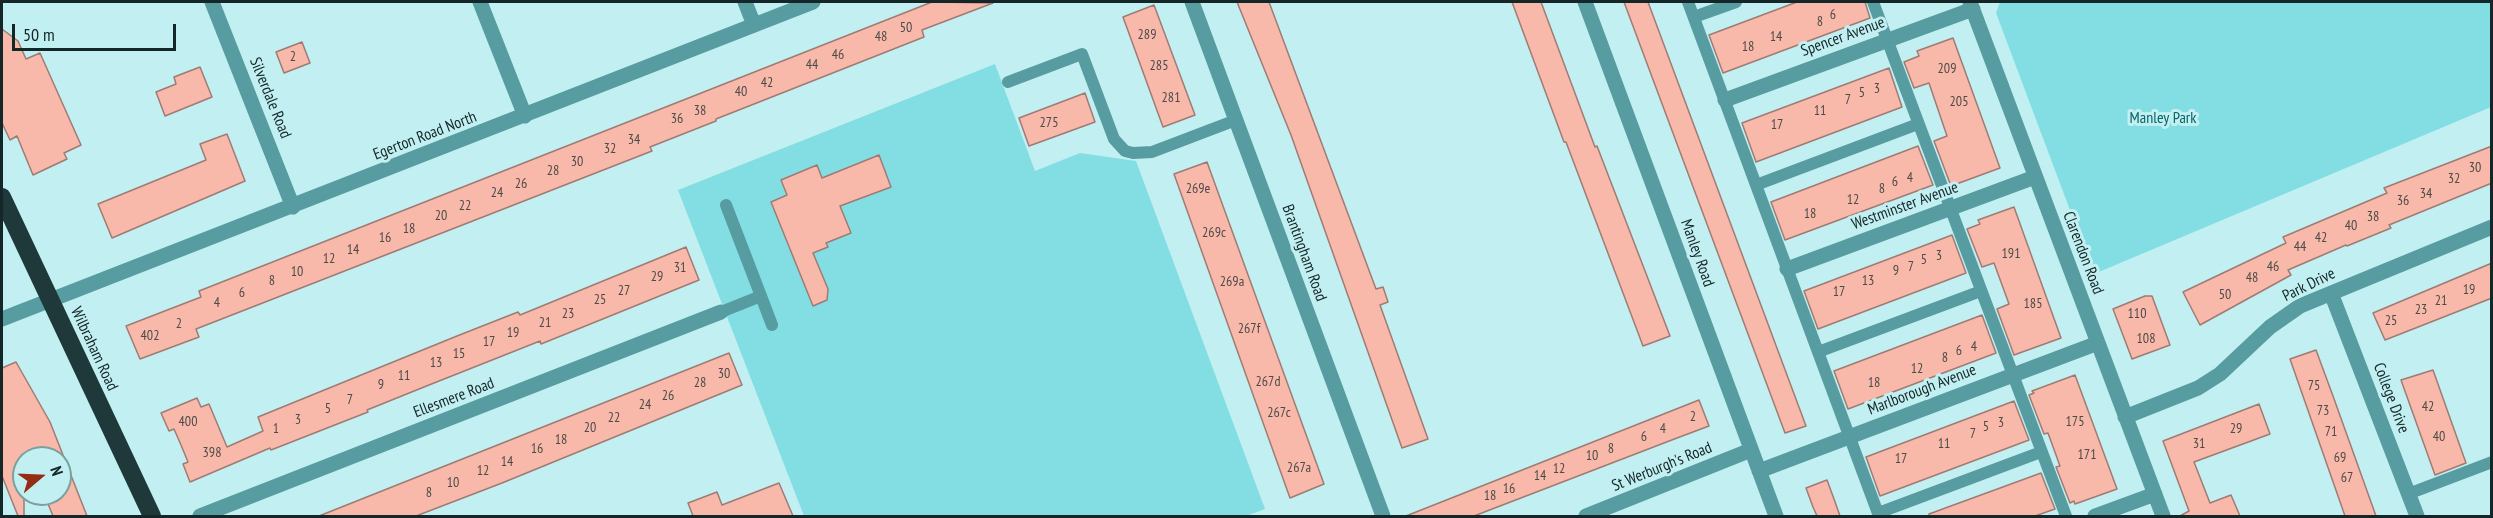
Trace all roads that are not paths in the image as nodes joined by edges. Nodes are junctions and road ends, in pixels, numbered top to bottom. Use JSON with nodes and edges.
{"nodes":[{"id":1,"x":212,"y":2,"type":"edge"},
{"id":2,"x":480,"y":2,"type":"edge"},
{"id":3,"x":745,"y":2,"type":"edge"},
{"id":4,"x":813,"y":2,"type":"edge"},
{"id":5,"x":1192,"y":2,"type":"edge"},
{"id":6,"x":1585,"y":2,"type":"edge"},
{"id":7,"x":1688,"y":2,"type":"edge"},
{"id":8,"x":1736,"y":2,"type":"edge"},
{"id":9,"x":1873,"y":2,"type":"edge"},
{"id":10,"x":1971,"y":5,"type":"edge"},
{"id":11,"x":1694,"y":17,"type":"junction"},
{"id":12,"x":754,"y":25,"type":"junction"},
{"id":13,"x":1887,"y":40,"type":"junction"},
{"id":14,"x":1008,"y":82,"type":"dead end"},
{"id":15,"x":1725,"y":100,"type":"junction"},
{"id":16,"x":525,"y":116,"type":"junction"},
{"id":17,"x":1236,"y":120,"type":"junction"},
{"id":18,"x":1918,"y":124,"type":"junction"},
{"id":19,"x":2036,"y":177,"type":"junction"},
{"id":20,"x":1756,"y":185,"type":"junction"},
{"id":21,"x":726,"y":205,"type":"dead end"},
{"id":22,"x":293,"y":207,"type":"junction"},
{"id":23,"x":1950,"y":208,"type":"junction"},
{"id":24,"x":4,"y":209,"type":"edge"},
{"id":25,"x":2492,"y":227,"type":"edge"},
{"id":26,"x":1787,"y":269,"type":"junction"},
{"id":27,"x":1981,"y":291,"type":"junction"},
{"id":28,"x":2331,"y":293,"type":"junction"},
{"id":29,"x":761,"y":296,"type":"junction"},
{"id":30,"x":49,"y":301,"type":"junction"},
{"id":31,"x":721,"y":312,"type":"joint"},
{"id":32,"x":2,"y":319,"type":"edge"},
{"id":33,"x":772,"y":325,"type":"dead end"},
{"id":34,"x":2098,"y":343,"type":"junction"},
{"id":35,"x":1818,"y":352,"type":"junction"},
{"id":36,"x":2012,"y":375,"type":"junction"},
{"id":37,"x":2125,"y":417,"type":"junction"},
{"id":38,"x":1850,"y":437,"type":"junction"},
{"id":39,"x":1751,"y":450,"type":"junction"},
{"id":40,"x":2041,"y":452,"type":"junction"},
{"id":41,"x":2492,"y":462,"type":"edge"},
{"id":42,"x":1759,"y":471,"type":"junction"},
{"id":43,"x":2155,"y":494,"type":"junction"},
{"id":44,"x":2408,"y":494,"type":"junction"},
{"id":45,"x":1879,"y":515,"type":"edge"},
{"id":46,"x":152,"y":516,"type":"edge"},
{"id":47,"x":201,"y":516,"type":"edge"},
{"id":48,"x":1383,"y":516,"type":"edge"},
{"id":49,"x":1586,"y":516,"type":"edge"},
{"id":50,"x":1776,"y":516,"type":"edge"},
{"id":51,"x":2066,"y":516,"type":"edge"},
{"id":52,"x":2095,"y":516,"type":"edge"},
{"id":53,"x":2163,"y":516,"type":"edge"},
{"id":54,"x":2417,"y":516,"type":"edge"}],
"edges":[{"from":1,"to":22,"type":"street","name":"Silverdale Road"},
{"from":2,"to":16,"type":"street"},
{"from":3,"to":12,"type":"street"},
{"from":4,"to":12,"type":"street","name":"Egerton Road North"},
{"from":5,"to":17,"type":"street","name":"Brantingham Road"},
{"from":6,"to":39,"type":"street","name":"Manley Road"},
{"from":7,"to":11,"type":"lane"},
{"from":8,"to":11,"type":"lane"},
{"from":9,"to":13,"type":"lane"},
{"from":10,"to":13,"type":"street","name":"Spencer Avenue"},
{"from":10,"to":19,"type":"street","name":"Clarendon Road"},
{"from":11,"to":15,"type":"lane"},
{"from":12,"to":16,"type":"street","name":"Egerton Road North"},
{"from":13,"to":15,"type":"street","name":"Spencer Avenue"},
{"from":13,"to":18,"type":"lane"},
{"from":14,"to":17,"type":"lane"},
{"from":15,"to":20,"type":"lane"},
{"from":16,"to":22,"type":"street","name":"Egerton Road North"},
{"from":17,"to":48,"type":"street","name":"Brantingham Road"},
{"from":18,"to":20,"type":"lane"},
{"from":18,"to":23,"type":"lane"},
{"from":19,"to":23,"type":"street","name":"Westminster Avenue"},
{"from":19,"to":34,"type":"street","name":"Clarendon Road"},
{"from":20,"to":26,"type":"lane"},
{"from":21,"to":29,"type":"lane"},
{"from":22,"to":30,"type":"street","name":"Egerton Road North"},
{"from":23,"to":26,"type":"street","name":"Westminster Avenue"},
{"from":23,"to":27,"type":"lane"},
{"from":24,"to":30,"type":"highway","name":"Wilbraham Road"},
{"from":25,"to":28,"type":"street","name":"Park Drive"},
{"from":26,"to":35,"type":"lane"},
{"from":27,"to":35,"type":"lane"},
{"from":27,"to":36,"type":"lane"},
{"from":28,"to":37,"type":"street","name":"Park Drive"},
{"from":28,"to":44,"type":"street","name":"College Drive"},
{"from":29,"to":31,"type":"lane"},
{"from":29,"to":33,"type":"lane"},
{"from":30,"to":32,"type":"street","name":"Egerton Road North"},
{"from":30,"to":46,"type":"highway","name":"Wilbraham Road"},
{"from":31,"to":47,"type":"street","name":"Ellesmere Road"},
{"from":34,"to":36,"type":"street","name":"Marlborough Avenue"},
{"from":34,"to":37,"type":"street","name":"Clarendon Road"},
{"from":35,"to":38,"type":"lane"},
{"from":36,"to":38,"type":"street","name":"Marlborough Avenue"},
{"from":36,"to":40,"type":"lane"},
{"from":37,"to":43,"type":"street","name":"Clarendon Road"},
{"from":38,"to":42,"type":"street","name":"Marlborough Avenue"},
{"from":38,"to":45,"type":"lane"},
{"from":39,"to":42,"type":"street","name":"Manley Road"},
{"from":39,"to":49,"type":"street","name":"St Werburgh's Road"},
{"from":40,"to":45,"type":"lane"},
{"from":40,"to":51,"type":"lane"},
{"from":41,"to":44,"type":"lane"},
{"from":42,"to":50,"type":"street","name":"Manley Road"},
{"from":43,"to":52,"type":"street"},
{"from":43,"to":53,"type":"street","name":"Clarendon Road"},
{"from":44,"to":54,"type":"street","name":"College Drive"}]}
